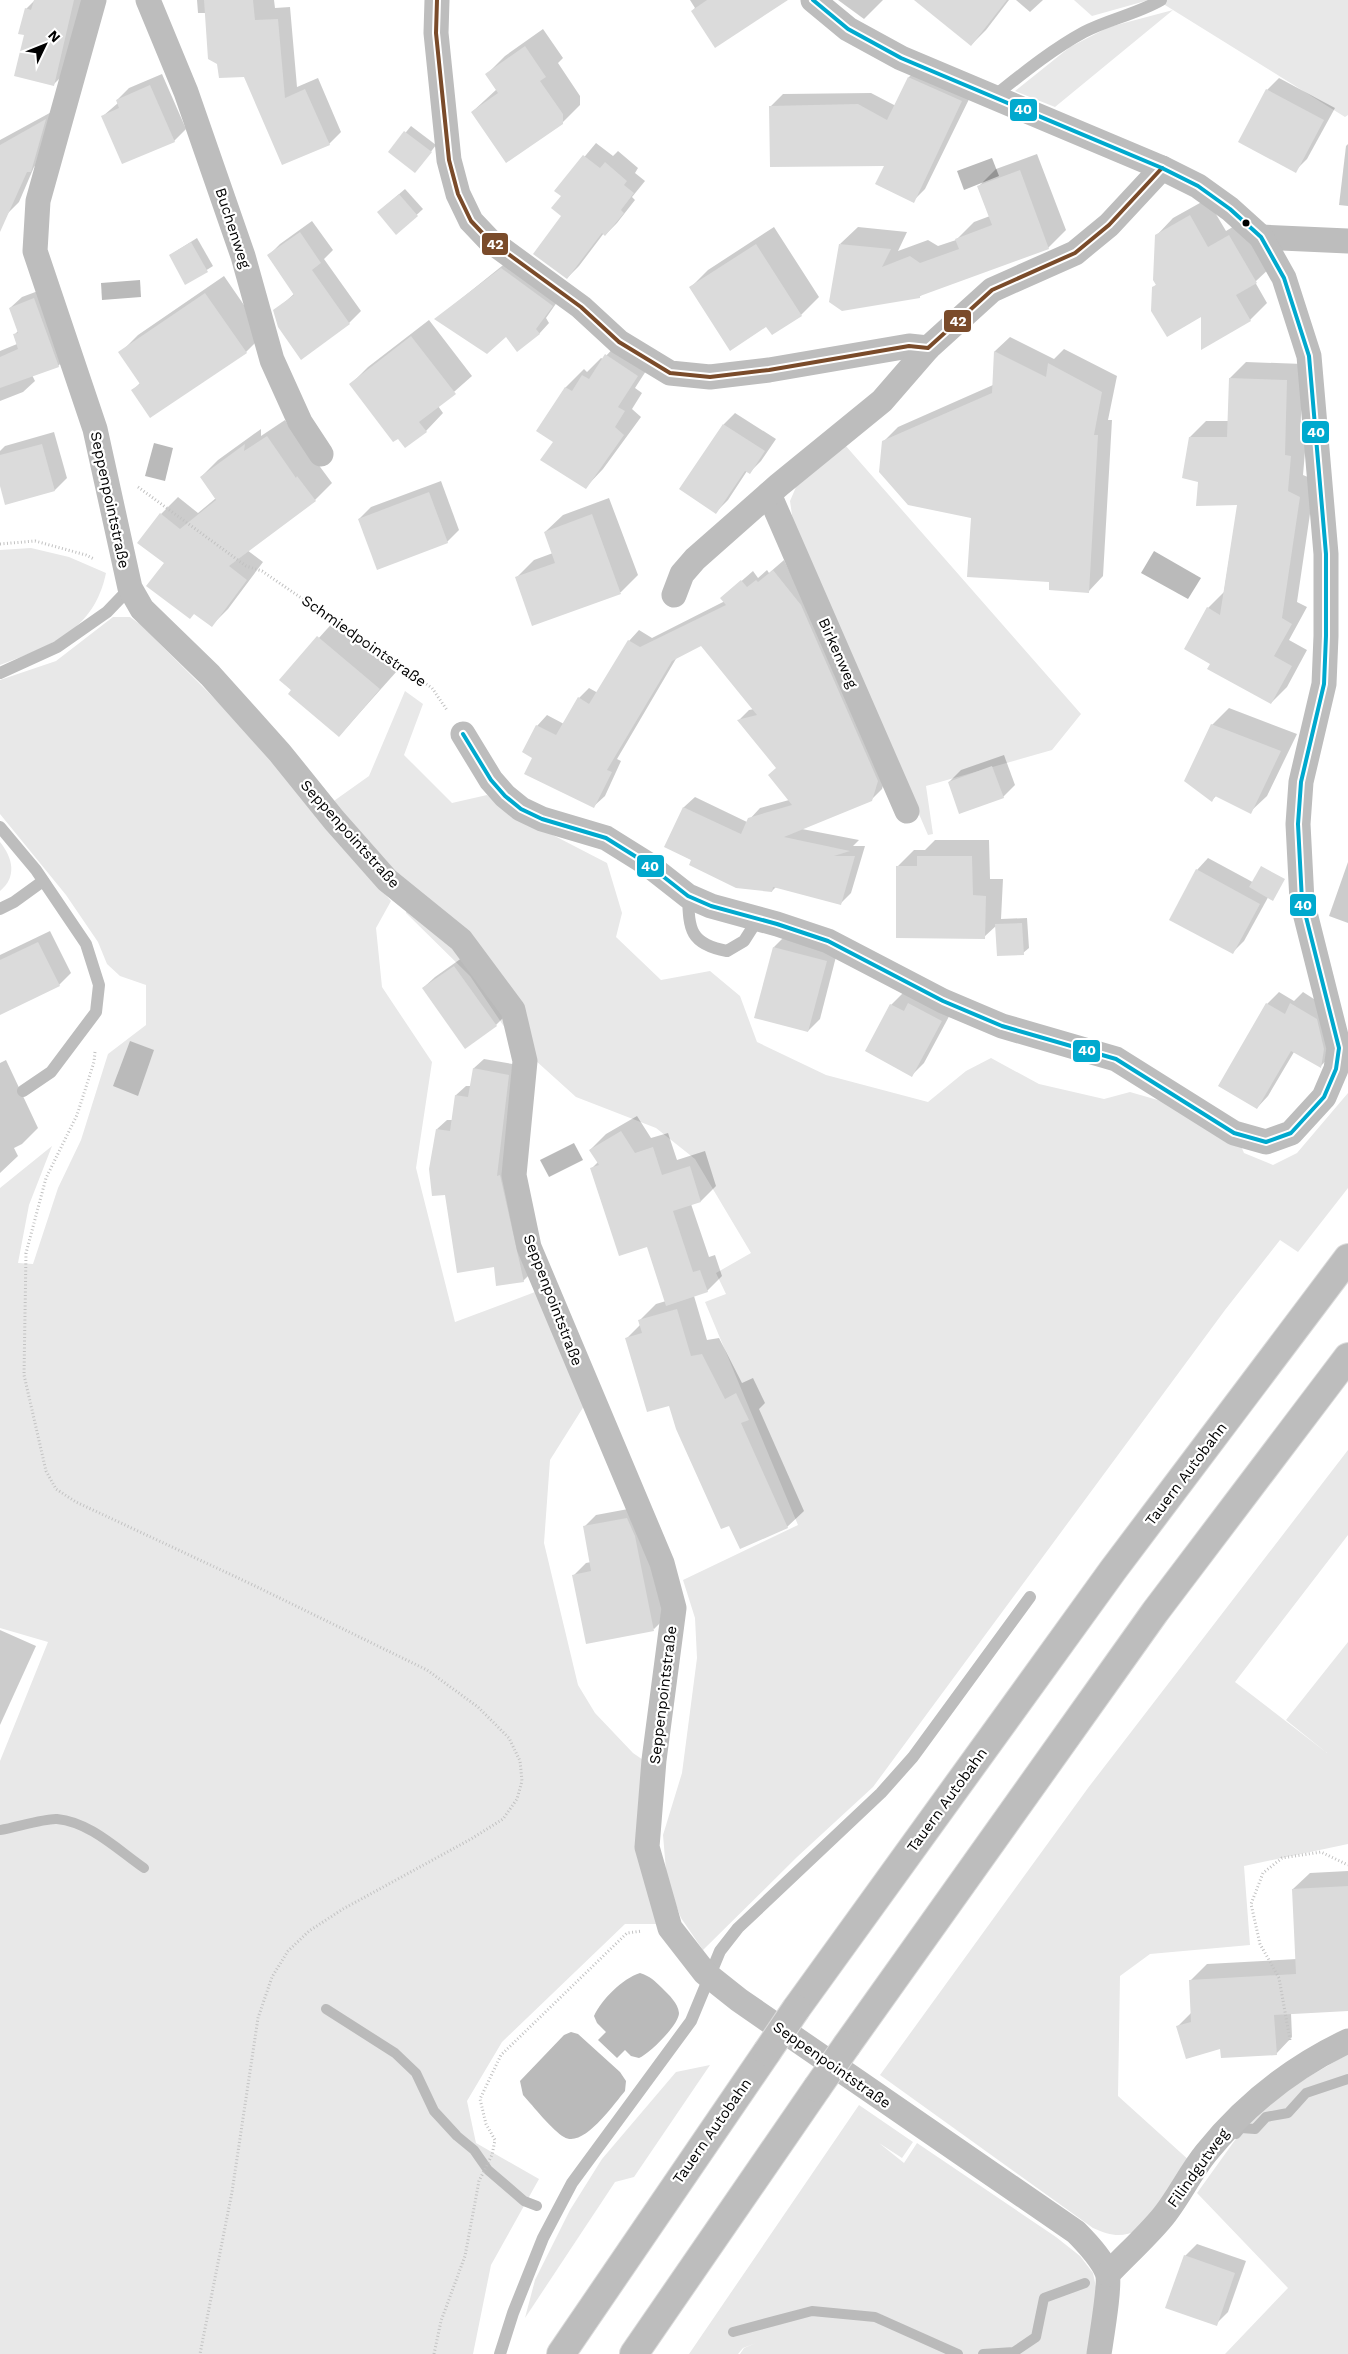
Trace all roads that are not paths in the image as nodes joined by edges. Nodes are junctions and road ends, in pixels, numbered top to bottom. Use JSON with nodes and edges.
{"nodes":[{"id":1,"x":94,"y":0,"type":"edge"},
{"id":2,"x":148,"y":0,"type":"edge"},
{"id":3,"x":438,"y":0,"type":"edge"},
{"id":4,"x":813,"y":0,"type":"edge"},
{"id":5,"x":1162,"y":0,"type":"edge"},
{"id":6,"x":993,"y":96,"type":"junction"},
{"id":7,"x":1162,"y":168,"type":"junction"},
{"id":8,"x":1261,"y":237,"type":"junction"},
{"id":9,"x":1348,"y":241,"type":"edge"},
{"id":10,"x":928,"y":348,"type":"junction"},
{"id":11,"x":321,"y":454,"type":"dead end"},
{"id":12,"x":769,"y":494,"type":"junction"},
{"id":13,"x":127,"y":578,"type":"junction"},
{"id":14,"x":674,"y":594,"type":"dead end"},
{"id":15,"x":0,"y":673,"type":"edge"},
{"id":16,"x":463,"y":734,"type":"road end"},
{"id":17,"x":907,"y":811,"type":"dead end"},
{"id":18,"x":0,"y":827,"type":"edge"},
{"id":19,"x":43,"y":881,"type":"junction"},
{"id":20,"x":688,"y":896,"type":"junction"},
{"id":21,"x":0,"y":909,"type":"edge"},
{"id":22,"x":758,"y":919,"type":"junction"},
{"id":23,"x":23,"y":1091,"type":"dead end"},
{"id":24,"x":1348,"y":1258,"type":"edge"},
{"id":25,"x":1348,"y":1357,"type":"edge"},
{"id":26,"x":1030,"y":1597,"type":"dead end"},
{"id":27,"x":709,"y":1977,"type":"junction"},
{"id":28,"x":1348,"y":2041,"type":"edge"},
{"id":29,"x":1108,"y":2274,"type":"junction"},
{"id":30,"x":500,"y":2354,"type":"edge"},
{"id":31,"x":561,"y":2354,"type":"edge"},
{"id":32,"x":634,"y":2354,"type":"edge"},
{"id":33,"x":1099,"y":2354,"type":"edge"}],
"edges":[{"from":1,"to":13,"type":"street","name":"Seppenpointstraße"},
{"from":2,"to":11,"type":"street","name":"Buchenweg"},
{"from":3,"to":10,"type":"street"},
{"from":4,"to":6,"type":"street"},
{"from":5,"to":6,"type":"lane"},
{"from":6,"to":7,"type":"street"},
{"from":7,"to":8,"type":"street"},
{"from":7,"to":10,"type":"street"},
{"from":8,"to":9,"type":"street"},
{"from":8,"to":22,"type":"street"},
{"from":10,"to":12,"type":"street"},
{"from":12,"to":14,"type":"street"},
{"from":12,"to":17,"type":"street","name":"Birkenweg"},
{"from":13,"to":15,"type":"lane"},
{"from":13,"to":27,"type":"street","name":"Seppenpointstraße"},
{"from":16,"to":20,"type":"street"},
{"from":18,"to":19,"type":"lane"},
{"from":19,"to":21,"type":"lane"},
{"from":19,"to":23,"type":"lane"},
{"from":20,"to":22,"type":"street"},
{"from":20,"to":22,"type":"lane"},
{"from":24,"to":31,"type":"highway","name":"Tauern Autobahn","bridge":true},
{"from":25,"to":32,"type":"highway","bridge":true},
{"from":26,"to":27,"type":"lane"},
{"from":27,"to":29,"type":"street","name":"Seppenpointstraße"},
{"from":27,"to":30,"type":"lane"},
{"from":28,"to":29,"type":"street","name":"Filindgutweg"},
{"from":29,"to":33,"type":"street"}]}
